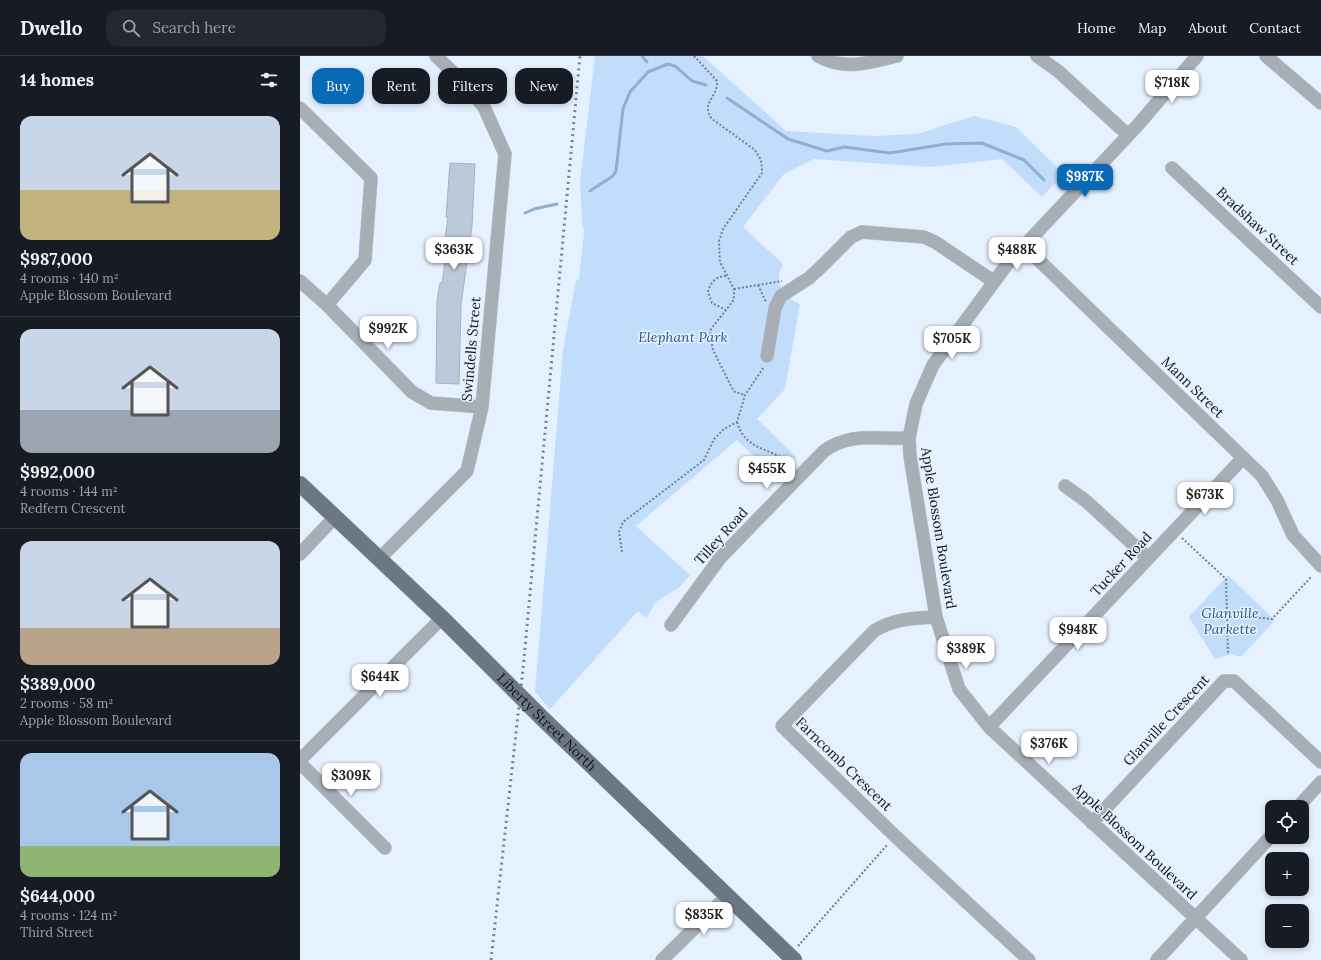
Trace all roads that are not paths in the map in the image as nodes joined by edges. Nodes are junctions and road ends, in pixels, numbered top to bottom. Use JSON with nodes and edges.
{"nodes":[{"id":1,"x":436,"y":56,"type":"edge"},
{"id":2,"x":818,"y":56,"type":"edge"},
{"id":3,"x":897,"y":56,"type":"edge"},
{"id":4,"x":1037,"y":56,"type":"edge"},
{"id":5,"x":1197,"y":56,"type":"edge"},
{"id":6,"x":1266,"y":56,"type":"edge"},
{"id":7,"x":1321,"y":102,"type":"edge"},
{"id":8,"x":300,"y":108,"type":"edge"},
{"id":9,"x":1128,"y":135,"type":"junction"},
{"id":10,"x":1172,"y":168,"type":"dead end"},
{"id":11,"x":1023,"y":245,"type":"junction"},
{"id":12,"x":300,"y":281,"type":"edge"},
{"id":13,"x":993,"y":281,"type":"junction"},
{"id":14,"x":327,"y":305,"type":"junction"},
{"id":15,"x":1321,"y":307,"type":"edge"},
{"id":16,"x":767,"y":356,"type":"road end"},
{"id":17,"x":482,"y":407,"type":"junction"},
{"id":18,"x":909,"y":438,"type":"junction"},
{"id":19,"x":1243,"y":458,"type":"junction"},
{"id":20,"x":300,"y":484,"type":"edge"},
{"id":21,"x":1065,"y":486,"type":"dead end"},
{"id":22,"x":334,"y":517,"type":"junction"},
{"id":23,"x":300,"y":554,"type":"edge"},
{"id":24,"x":1148,"y":558,"type":"junction"},
{"id":25,"x":379,"y":559,"type":"junction"},
{"id":26,"x":1321,"y":566,"type":"edge"},
{"id":27,"x":442,"y":618,"type":"junction"},
{"id":28,"x":936,"y":618,"type":"junction"},
{"id":29,"x":671,"y":625,"type":"dead end"},
{"id":30,"x":989,"y":727,"type":"junction"},
{"id":31,"x":300,"y":761,"type":"edge"},
{"id":32,"x":1321,"y":762,"type":"edge"},
{"id":33,"x":1321,"y":782,"type":"edge"},
{"id":34,"x":1304,"y":800,"type":"edge"},
{"id":35,"x":1092,"y":822,"type":"junction"},
{"id":36,"x":1265,"y":844,"type":"edge"},
{"id":37,"x":384,"y":848,"type":"dead end"},
{"id":38,"x":728,"y":895,"type":"junction"},
{"id":39,"x":1195,"y":919,"type":"junction"},
{"id":40,"x":791,"y":958,"type":"edge"},
{"id":41,"x":662,"y":960,"type":"edge"},
{"id":42,"x":1029,"y":960,"type":"edge"},
{"id":43,"x":1157,"y":960,"type":"edge"},
{"id":44,"x":1241,"y":960,"type":"edge"}],
"edges":[{"from":1,"to":17,"type":"street","name":"Swindells Street"},
{"from":2,"to":3,"type":"street"},
{"from":4,"to":9,"type":"street"},
{"from":5,"to":9,"type":"street","name":"Apple Blossom Boulevard"},
{"from":6,"to":7,"type":"street"},
{"from":8,"to":14,"type":"street"},
{"from":9,"to":11,"type":"street","name":"Apple Blossom Boulevard"},
{"from":10,"to":15,"type":"street","name":"Bradshaw Street"},
{"from":11,"to":13,"type":"street","name":"Apple Blossom Boulevard"},
{"from":11,"to":19,"type":"street","name":"Mann Street"},
{"from":12,"to":14,"type":"street"},
{"from":13,"to":16,"type":"street"},
{"from":13,"to":18,"type":"street","name":"Apple Blossom Boulevard"},
{"from":14,"to":17,"type":"street"},
{"from":17,"to":25,"type":"street","name":"Swindells Street"},
{"from":18,"to":28,"type":"street","name":"Apple Blossom Boulevard"},
{"from":18,"to":29,"type":"street","name":"Tilley Road"},
{"from":19,"to":24,"type":"street","name":"Tucker Road"},
{"from":19,"to":26,"type":"street","name":"Mann Street"},
{"from":20,"to":22,"type":"main road","name":"Liberty Street North"},
{"from":21,"to":24,"type":"street"},
{"from":22,"to":23,"type":"street"},
{"from":22,"to":25,"type":"main road","name":"Liberty Street North"},
{"from":24,"to":30,"type":"street","name":"Tucker Road"},
{"from":25,"to":27,"type":"main road","name":"Liberty Street North"},
{"from":27,"to":31,"type":"street"},
{"from":27,"to":38,"type":"main road","name":"Liberty Street North"},
{"from":28,"to":30,"type":"street","name":"Apple Blossom Boulevard"},
{"from":28,"to":42,"type":"street","name":"Farncomb Crescent"},
{"from":30,"to":35,"type":"street","name":"Apple Blossom Boulevard"},
{"from":31,"to":37,"type":"street"},
{"from":32,"to":35,"type":"street","name":"Glanville Crescent"},
{"from":33,"to":34,"type":"street"},
{"from":35,"to":39,"type":"street","name":"Apple Blossom Boulevard"},
{"from":36,"to":39,"type":"street"},
{"from":38,"to":40,"type":"main road","name":"Liberty Street North"},
{"from":38,"to":41,"type":"street"},
{"from":39,"to":43,"type":"street"},
{"from":39,"to":44,"type":"street","name":"Apple Blossom Boulevard"}]}
